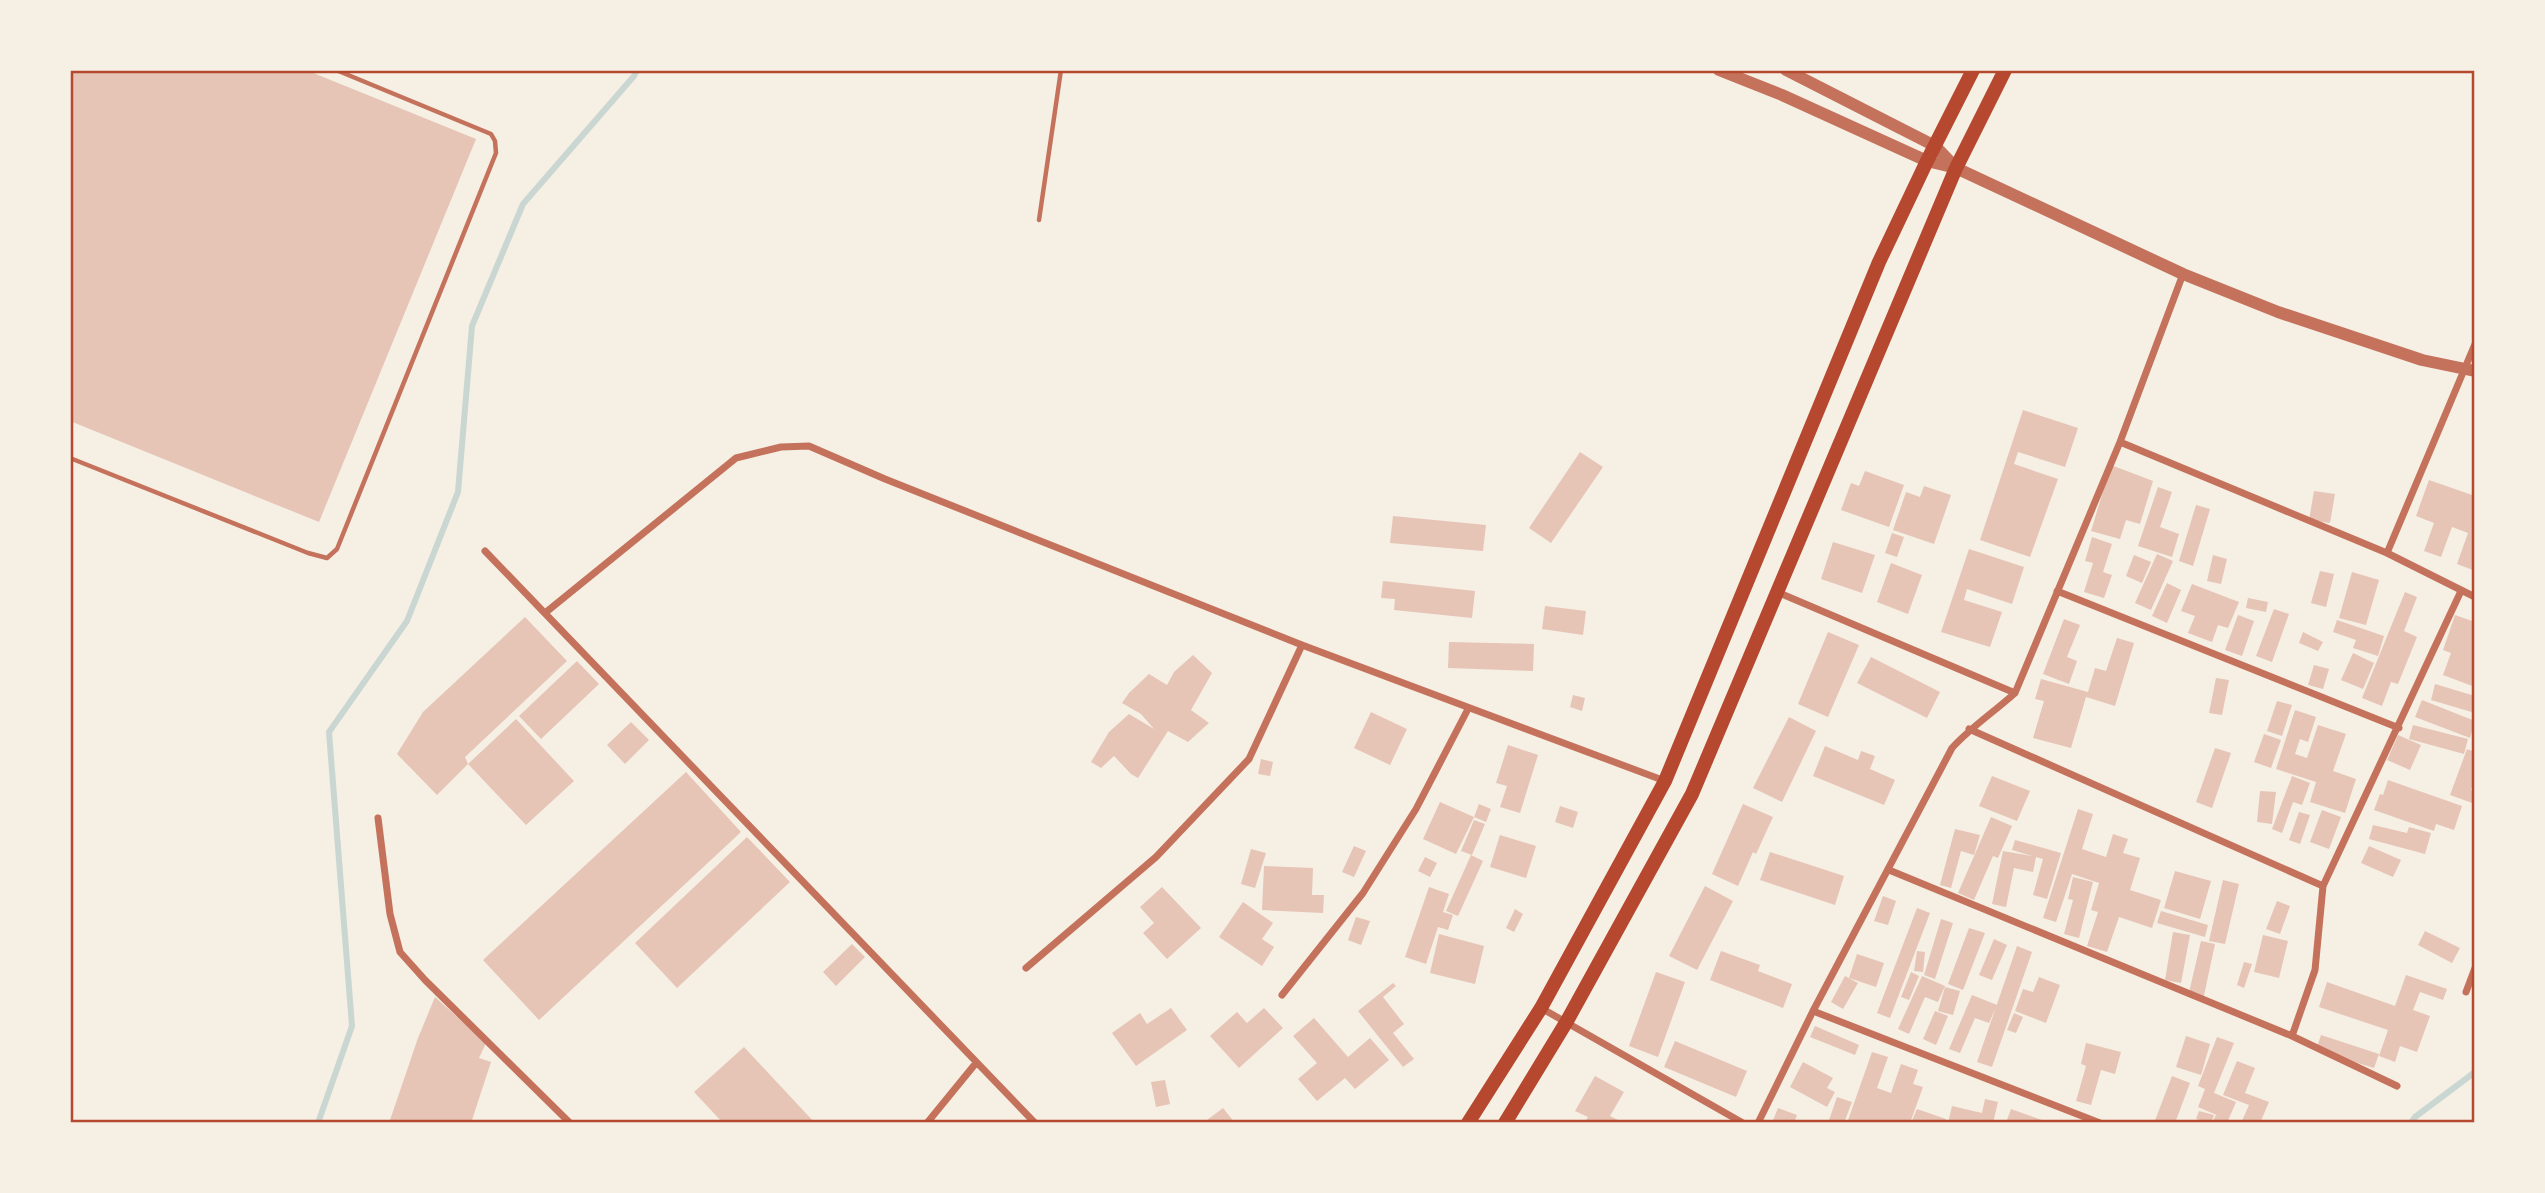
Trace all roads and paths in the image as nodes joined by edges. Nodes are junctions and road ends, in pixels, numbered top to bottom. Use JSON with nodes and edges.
{"nodes":[{"id":1,"x":336,"y":70,"type":"edge"},
{"id":2,"x":1061,"y":70,"type":"edge"},
{"id":3,"x":1719,"y":70,"type":"edge"},
{"id":4,"x":1786,"y":70,"type":"edge"},
{"id":5,"x":1973,"y":70,"type":"edge"},
{"id":6,"x":2005,"y":70,"type":"edge"},
{"id":7,"x":1935,"y":146,"type":"junction"},
{"id":8,"x":1927,"y":160,"type":"junction"},
{"id":9,"x":1956,"y":168,"type":"junction"},
{"id":10,"x":1039,"y":220,"type":"dead end"},
{"id":11,"x":2183,"y":274,"type":"junction"},
{"id":12,"x":2475,"y":344,"type":"edge"},
{"id":13,"x":2469,"y":370,"type":"edge"},
{"id":14,"x":2120,"y":442,"type":"junction"},
{"id":15,"x":70,"y":458,"type":"edge"},
{"id":16,"x":485,"y":551,"type":"dead end"},
{"id":17,"x":2387,"y":553,"type":"junction"},
{"id":18,"x":2057,"y":591,"type":"junction"},
{"id":19,"x":2461,"y":591,"type":"junction"},
{"id":20,"x":1777,"y":592,"type":"junction"},
{"id":21,"x":2475,"y":597,"type":"edge"},
{"id":22,"x":545,"y":613,"type":"junction"},
{"id":23,"x":1302,"y":645,"type":"junction"},
{"id":24,"x":2015,"y":693,"type":"junction"},
{"id":25,"x":1468,"y":709,"type":"junction"},
{"id":26,"x":2399,"y":728,"type":"junction"},
{"id":27,"x":1969,"y":729,"type":"junction"},
{"id":28,"x":1665,"y":781,"type":"junction"},
{"id":29,"x":378,"y":818,"type":"dead end"},
{"id":30,"x":1889,"y":870,"type":"junction"},
{"id":31,"x":2323,"y":886,"type":"junction"},
{"id":32,"x":1026,"y":968,"type":"dead end"},
{"id":33,"x":2475,"y":968,"type":"edge"},
{"id":34,"x":2466,"y":992,"type":"dead end"},
{"id":35,"x":1282,"y":995,"type":"dead end"},
{"id":36,"x":1541,"y":1008,"type":"junction"},
{"id":37,"x":1813,"y":1011,"type":"junction"},
{"id":38,"x":1567,"y":1021,"type":"junction"},
{"id":39,"x":2292,"y":1036,"type":"junction"},
{"id":40,"x":976,"y":1063,"type":"junction"},
{"id":41,"x":2397,"y":1086,"type":"dead end"},
{"id":42,"x":570,"y":1123,"type":"edge"},
{"id":43,"x":927,"y":1123,"type":"edge"},
{"id":44,"x":1035,"y":1123,"type":"edge"},
{"id":45,"x":1468,"y":1123,"type":"edge"},
{"id":46,"x":1505,"y":1123,"type":"edge"},
{"id":47,"x":1742,"y":1123,"type":"edge"},
{"id":48,"x":1758,"y":1123,"type":"edge"},
{"id":49,"x":2100,"y":1123,"type":"edge"}],
"edges":[{"from":1,"to":15,"type":"lane"},
{"from":2,"to":10,"type":"lane"},
{"from":3,"to":8,"type":"street"},
{"from":4,"to":7,"type":"street"},
{"from":5,"to":7,"type":"main road"},
{"from":6,"to":9,"type":"main road"},
{"from":7,"to":8,"type":"main road"},
{"from":7,"to":9,"type":"street"},
{"from":8,"to":9,"type":"street"},
{"from":8,"to":28,"type":"main road"},
{"from":9,"to":11,"type":"street"},
{"from":9,"to":20,"type":"main road"},
{"from":11,"to":13,"type":"street"},
{"from":11,"to":14,"type":"street"},
{"from":12,"to":13,"type":"street"},
{"from":13,"to":17,"type":"street"},
{"from":14,"to":17,"type":"street"},
{"from":14,"to":18,"type":"street"},
{"from":16,"to":22,"type":"street"},
{"from":17,"to":19,"type":"street"},
{"from":18,"to":24,"type":"street"},
{"from":18,"to":26,"type":"street"},
{"from":19,"to":21,"type":"street"},
{"from":19,"to":26,"type":"street"},
{"from":20,"to":24,"type":"street"},
{"from":20,"to":38,"type":"main road"},
{"from":22,"to":23,"type":"street"},
{"from":22,"to":40,"type":"street"},
{"from":23,"to":25,"type":"street"},
{"from":23,"to":32,"type":"street"},
{"from":24,"to":27,"type":"street"},
{"from":25,"to":28,"type":"street"},
{"from":25,"to":35,"type":"street"},
{"from":26,"to":31,"type":"street"},
{"from":27,"to":30,"type":"street"},
{"from":27,"to":31,"type":"street"},
{"from":28,"to":36,"type":"main road"},
{"from":29,"to":42,"type":"street"},
{"from":30,"to":37,"type":"street"},
{"from":30,"to":39,"type":"street"},
{"from":31,"to":39,"type":"street"},
{"from":33,"to":34,"type":"street"},
{"from":36,"to":38,"type":"street"},
{"from":36,"to":45,"type":"main road"},
{"from":37,"to":48,"type":"street"},
{"from":37,"to":49,"type":"street"},
{"from":38,"to":46,"type":"main road"},
{"from":38,"to":47,"type":"street"},
{"from":39,"to":41,"type":"street"},
{"from":40,"to":43,"type":"street"},
{"from":40,"to":44,"type":"street"}]}
